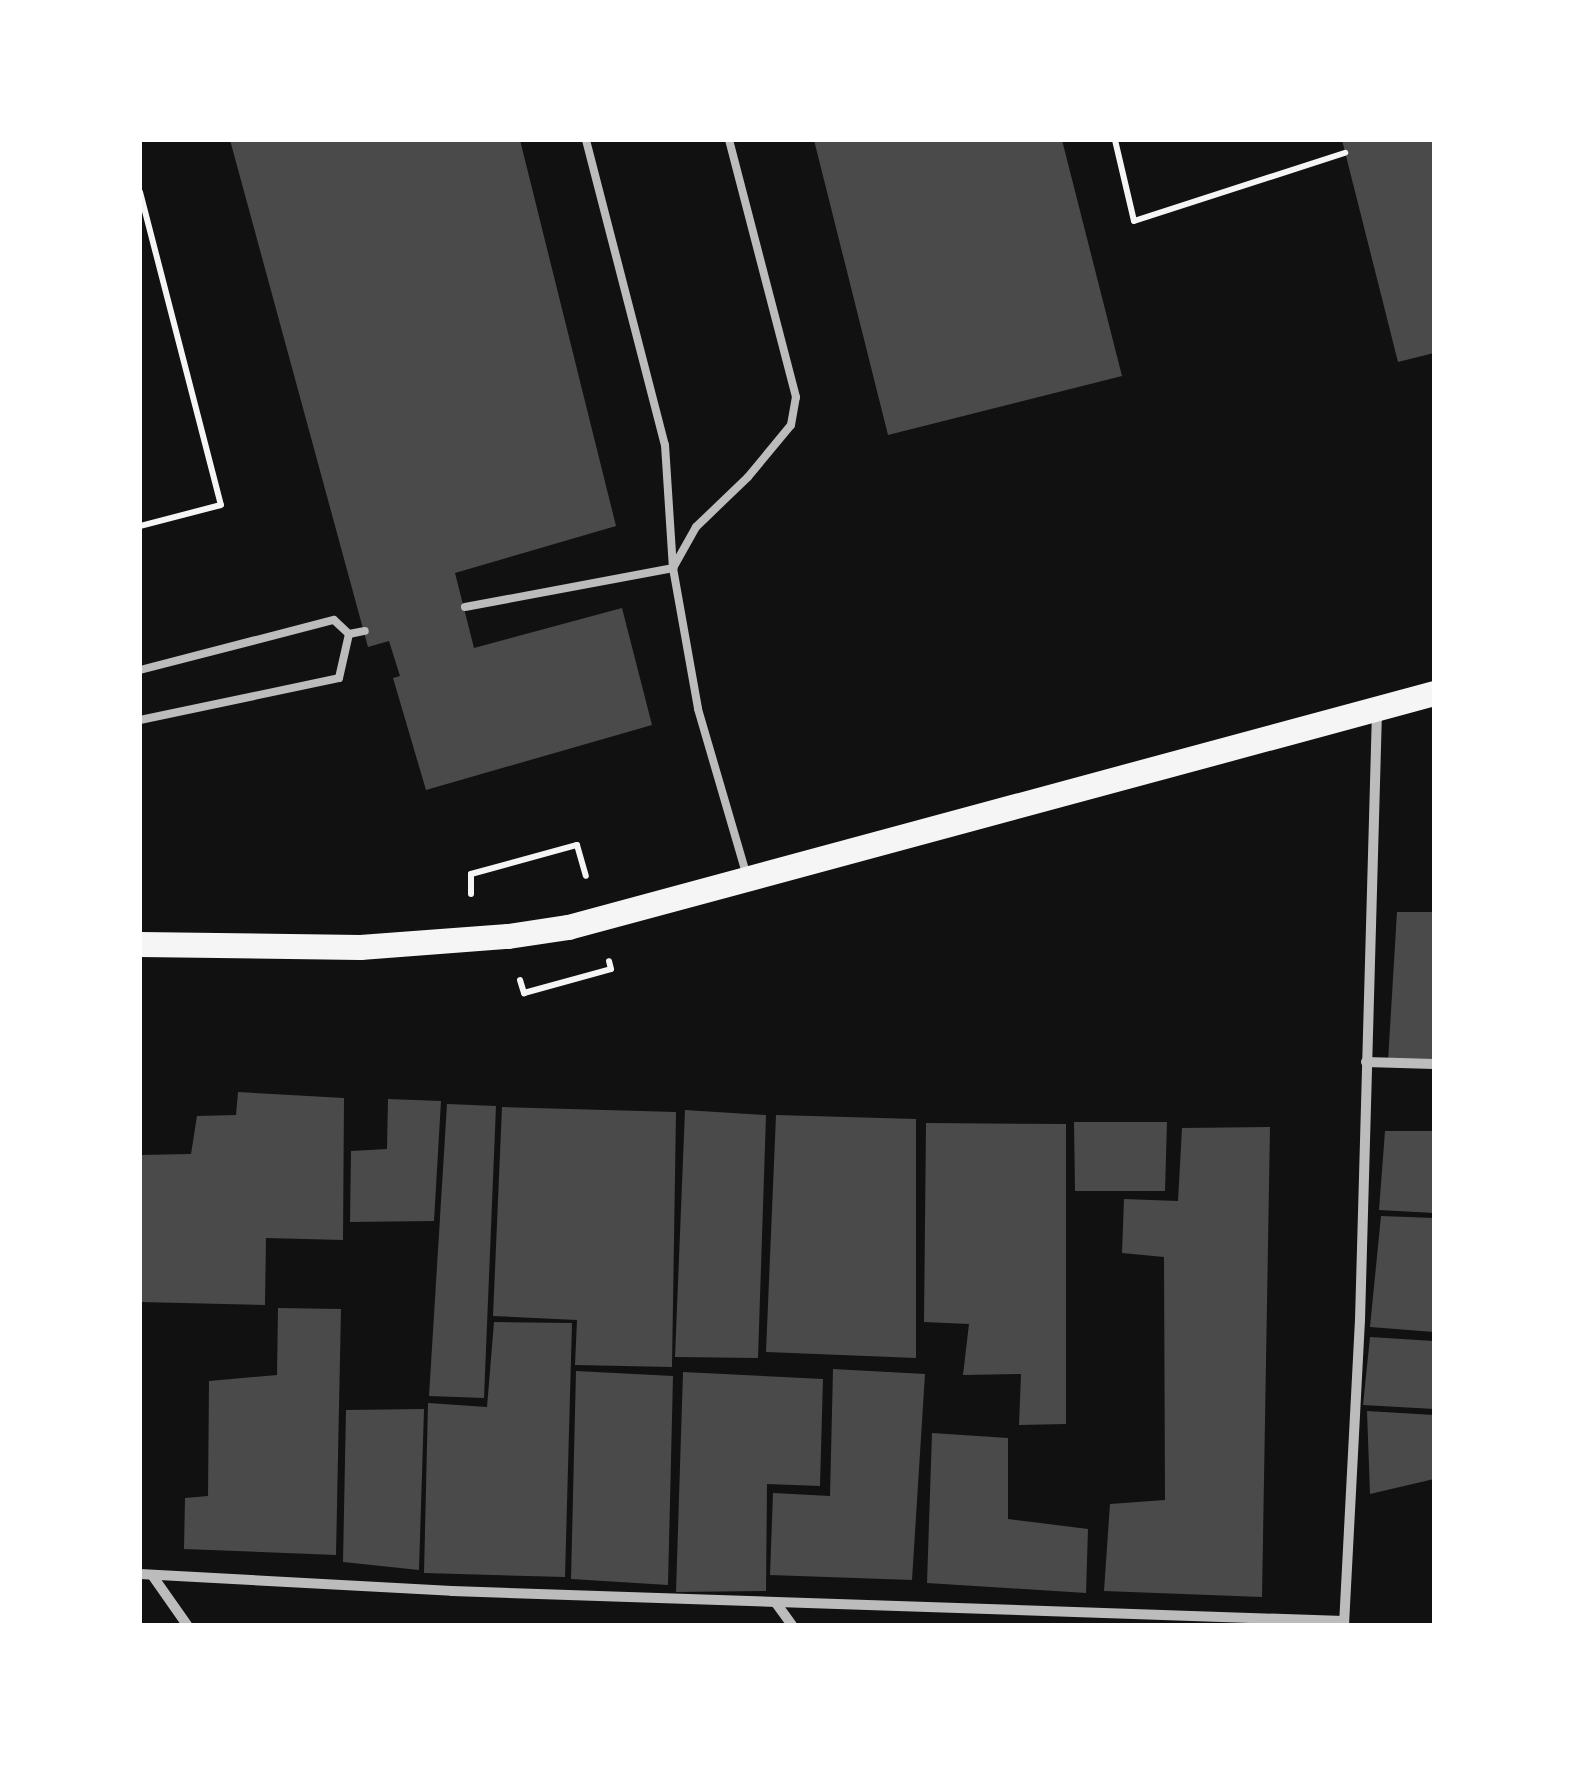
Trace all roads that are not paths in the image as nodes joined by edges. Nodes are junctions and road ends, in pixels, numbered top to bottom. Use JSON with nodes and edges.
{"nodes":[{"id":1,"x":586,"y":140,"type":"edge"},
{"id":2,"x":729,"y":140,"type":"edge"},
{"id":3,"x":673,"y":568,"type":"junction"},
{"id":4,"x":465,"y":608,"type":"dead end"},
{"id":5,"x":365,"y":631,"type":"dead end"},
{"id":6,"x":349,"y":634,"type":"junction"},
{"id":7,"x":140,"y":670,"type":"edge"},
{"id":8,"x":1434,"y":693,"type":"edge"},
{"id":9,"x":1377,"y":709,"type":"junction"},
{"id":10,"x":140,"y":720,"type":"edge"},
{"id":11,"x":748,"y":881,"type":"junction"},
{"id":12,"x":140,"y":944,"type":"edge"},
{"id":13,"x":1366,"y":1062,"type":"junction"},
{"id":14,"x":1434,"y":1064,"type":"edge"},
{"id":15,"x":146,"y":1574,"type":"edge"},
{"id":16,"x":776,"y":1602,"type":"junction"},
{"id":17,"x":1344,"y":1623,"type":"edge"},
{"id":18,"x":188,"y":1625,"type":"edge"},
{"id":19,"x":792,"y":1625,"type":"edge"}],
"edges":[{"from":1,"to":3,"type":"lane"},
{"from":2,"to":3,"type":"lane"},
{"from":3,"to":4,"type":"lane"},
{"from":3,"to":11,"type":"lane"},
{"from":5,"to":6,"type":"lane"},
{"from":6,"to":7,"type":"lane"},
{"from":6,"to":10,"type":"lane"},
{"from":8,"to":9,"type":"main road"},
{"from":9,"to":11,"type":"main road"},
{"from":9,"to":13,"type":"street"},
{"from":11,"to":12,"type":"main road"},
{"from":13,"to":14,"type":"street"},
{"from":13,"to":17,"type":"street"},
{"from":15,"to":16,"type":"street"},
{"from":15,"to":18,"type":"street"},
{"from":16,"to":17,"type":"street"},
{"from":16,"to":19,"type":"street"}]}
